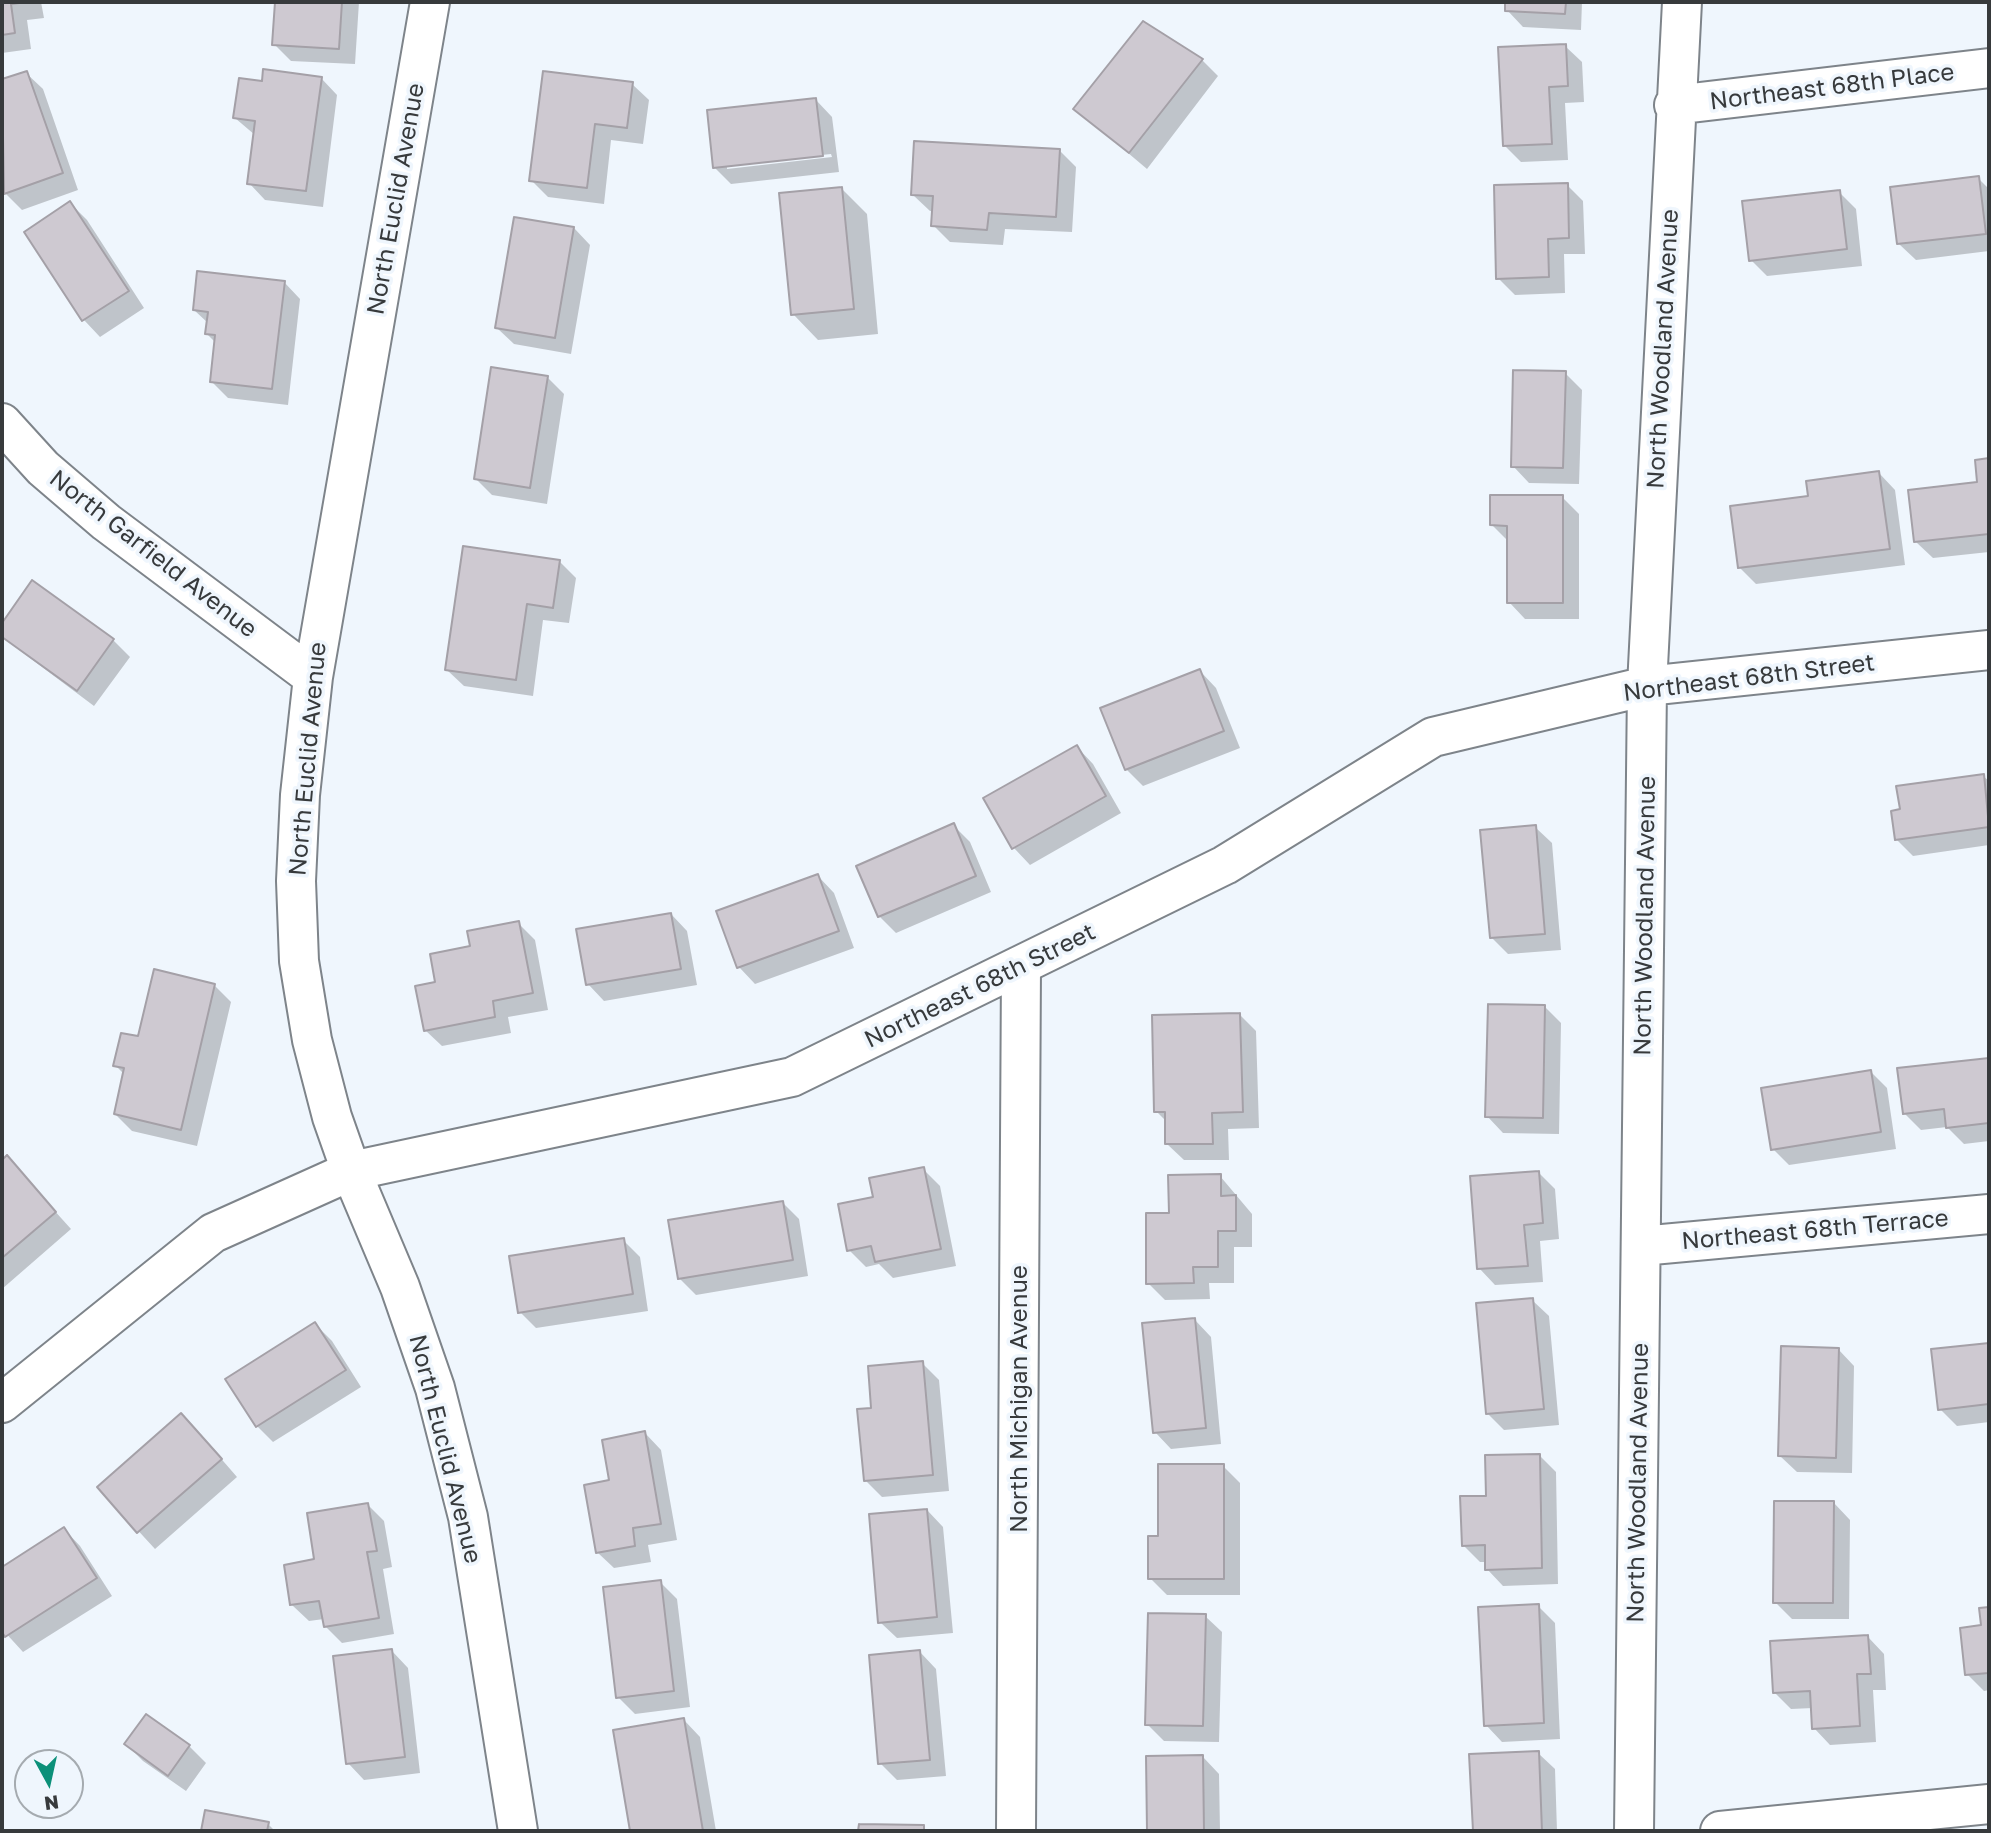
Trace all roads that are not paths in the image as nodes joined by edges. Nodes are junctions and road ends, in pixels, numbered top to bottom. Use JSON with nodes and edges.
{"nodes":[{"id":1,"x":430,"y":2,"type":"edge"},
{"id":2,"x":1682,"y":2,"type":"edge"},
{"id":3,"x":1989,"y":68,"type":"edge"},
{"id":4,"x":1674,"y":105,"type":"junction"},
{"id":5,"x":2,"y":423,"type":"edge"},
{"id":6,"x":1989,"y":650,"type":"edge"},
{"id":7,"x":313,"y":677,"type":"junction"},
{"id":8,"x":1647,"y":686,"type":"junction"},
{"id":9,"x":1021,"y":967,"type":"junction"},
{"id":10,"x":351,"y":1171,"type":"junction"},
{"id":11,"x":1989,"y":1214,"type":"edge"},
{"id":12,"x":1641,"y":1246,"type":"junction"},
{"id":13,"x":2,"y":1403,"type":"edge"},
{"id":14,"x":1989,"y":1804,"type":"edge"},
{"id":15,"x":518,"y":1831,"type":"edge"},
{"id":16,"x":1016,"y":1831,"type":"edge"},
{"id":17,"x":1634,"y":1831,"type":"edge"},
{"id":18,"x":1720,"y":1831,"type":"edge"}],
"edges":[{"from":1,"to":7,"type":"street","name":"North Euclid Avenue"},
{"from":2,"to":4,"type":"street","name":"North Woodland Avenue"},
{"from":3,"to":4,"type":"street","name":"Northeast 68th Place"},
{"from":4,"to":8,"type":"street","name":"North Woodland Avenue"},
{"from":5,"to":7,"type":"street","name":"North Garfield Avenue"},
{"from":6,"to":8,"type":"street","name":"Northeast 68th Street"},
{"from":7,"to":10,"type":"street","name":"North Euclid Avenue"},
{"from":8,"to":9,"type":"street","name":"Northeast 68th Street"},
{"from":8,"to":12,"type":"street","name":"North Woodland Avenue"},
{"from":9,"to":10,"type":"street","name":"Northeast 68th Street"},
{"from":9,"to":16,"type":"street","name":"North Michigan Avenue"},
{"from":10,"to":13,"type":"street","name":"Northeast 68th Street"},
{"from":10,"to":15,"type":"street","name":"North Euclid Avenue"},
{"from":11,"to":12,"type":"street","name":"Northeast 68th Terrace"},
{"from":12,"to":17,"type":"street","name":"North Woodland Avenue"},
{"from":14,"to":18,"type":"street"}]}
